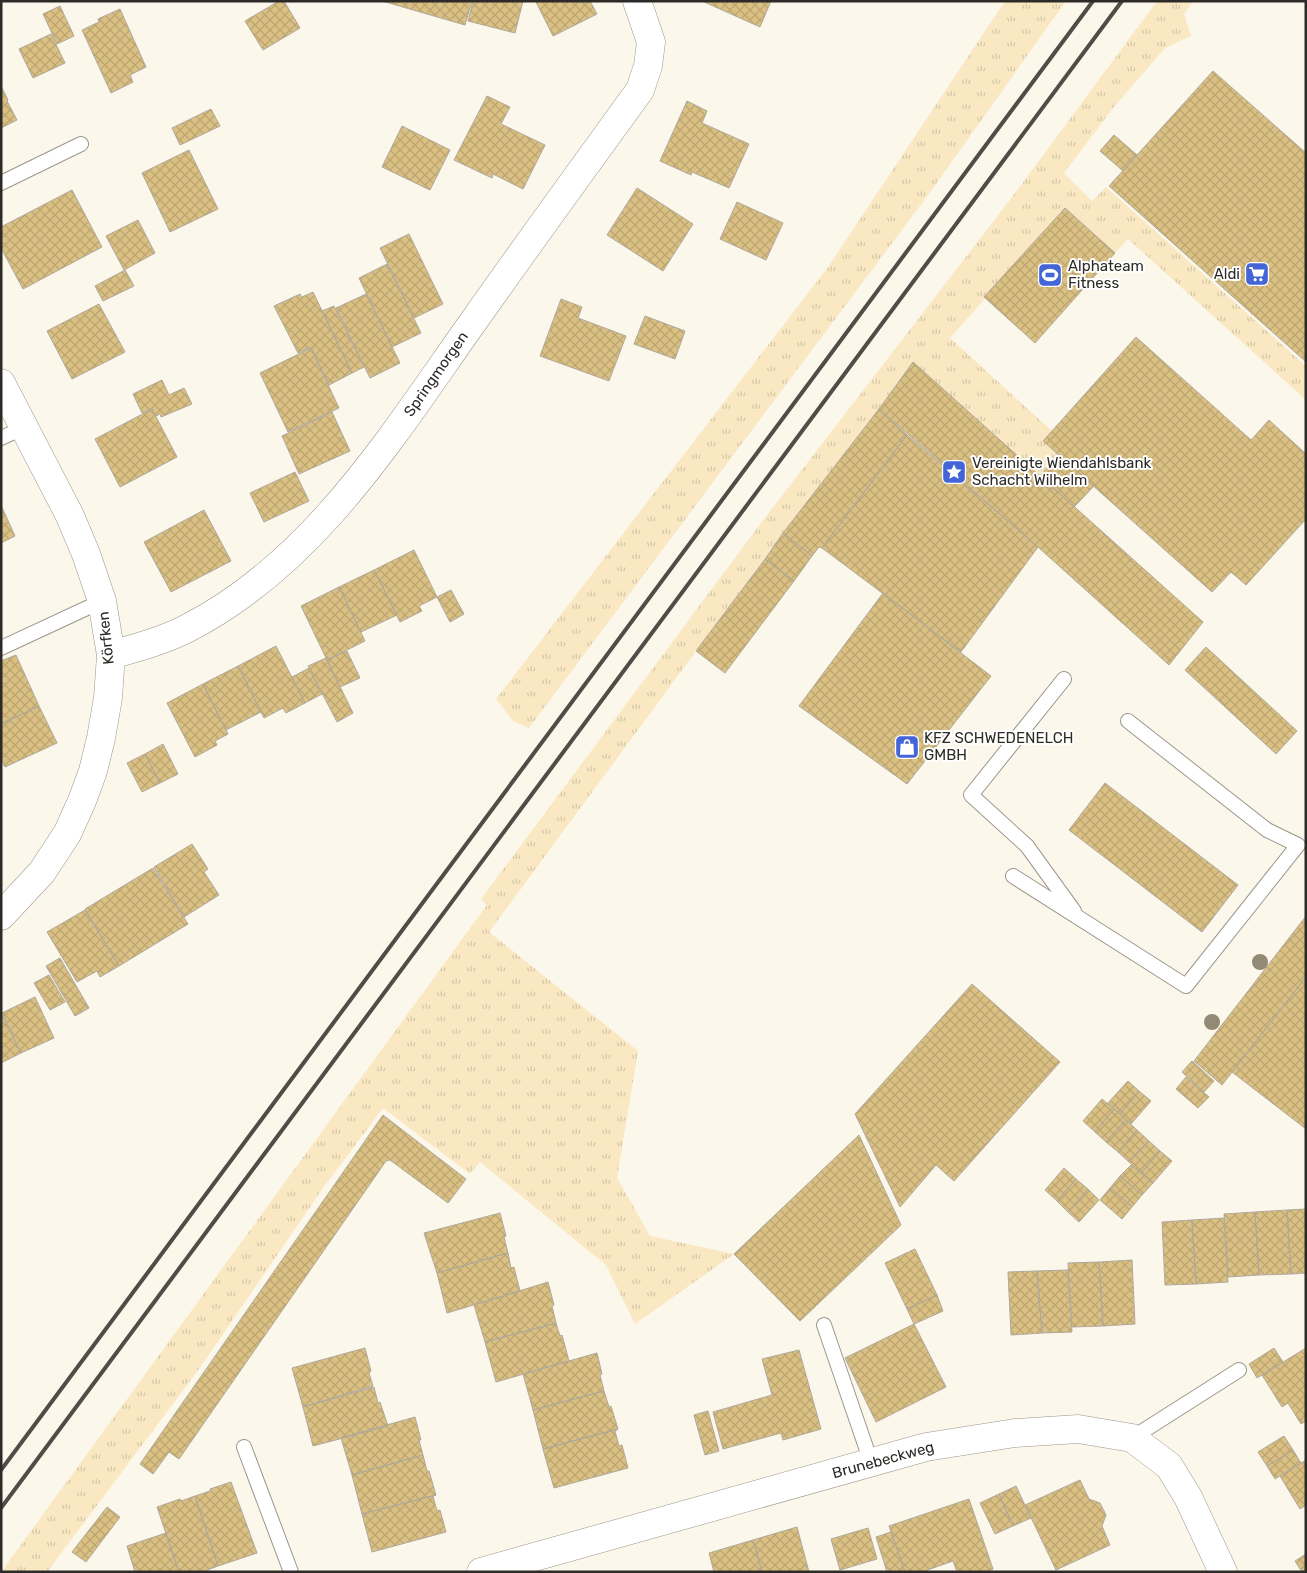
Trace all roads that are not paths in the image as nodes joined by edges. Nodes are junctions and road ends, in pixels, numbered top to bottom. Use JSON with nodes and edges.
{"nodes":[{"id":1,"x":637,"y":1,"type":"edge"},
{"id":2,"x":81,"y":144,"type":"dead end"},
{"id":3,"x":1,"y":183,"type":"edge"},
{"id":4,"x":1,"y":383,"type":"edge"},
{"id":5,"x":13,"y":433,"type":"edge"},
{"id":6,"x":102,"y":601,"type":"junction"},
{"id":7,"x":1,"y":648,"type":"edge"},
{"id":8,"x":111,"y":655,"type":"junction"},
{"id":9,"x":1064,"y":679,"type":"dead end"},
{"id":10,"x":1128,"y":721,"type":"dead end"},
{"id":11,"x":1013,"y":876,"type":"dead end"},
{"id":12,"x":1,"y":916,"type":"edge"},
{"id":13,"x":1079,"y":917,"type":"junction"},
{"id":14,"x":824,"y":1324,"type":"dead end"},
{"id":15,"x":1239,"y":1370,"type":"dead end"},
{"id":16,"x":1132,"y":1438,"type":"junction"},
{"id":17,"x":244,"y":1447,"type":"dead end"},
{"id":18,"x":871,"y":1462,"type":"junction"},
{"id":19,"x":291,"y":1572,"type":"edge"},
{"id":20,"x":480,"y":1572,"type":"edge"},
{"id":21,"x":1222,"y":1572,"type":"edge"}],
"edges":[{"from":1,"to":8,"type":"street","name":"Springmorgen"},
{"from":2,"to":3,"type":"lane"},
{"from":4,"to":5,"type":"street","name":"Körfken"},
{"from":5,"to":6,"type":"street","name":"Körfken"},
{"from":6,"to":7,"type":"lane"},
{"from":6,"to":8,"type":"street","name":"Körfken"},
{"from":8,"to":12,"type":"street","name":"Körfken"},
{"from":9,"to":13,"type":"lane"},
{"from":10,"to":13,"type":"lane"},
{"from":11,"to":13,"type":"lane"},
{"from":14,"to":18,"type":"lane"},
{"from":15,"to":16,"type":"lane"},
{"from":16,"to":18,"type":"street","name":"Brunebeckweg"},
{"from":16,"to":21,"type":"street","name":"Brunebeckweg"},
{"from":17,"to":19,"type":"lane"},
{"from":18,"to":20,"type":"street","name":"Brunebeckweg"}]}
